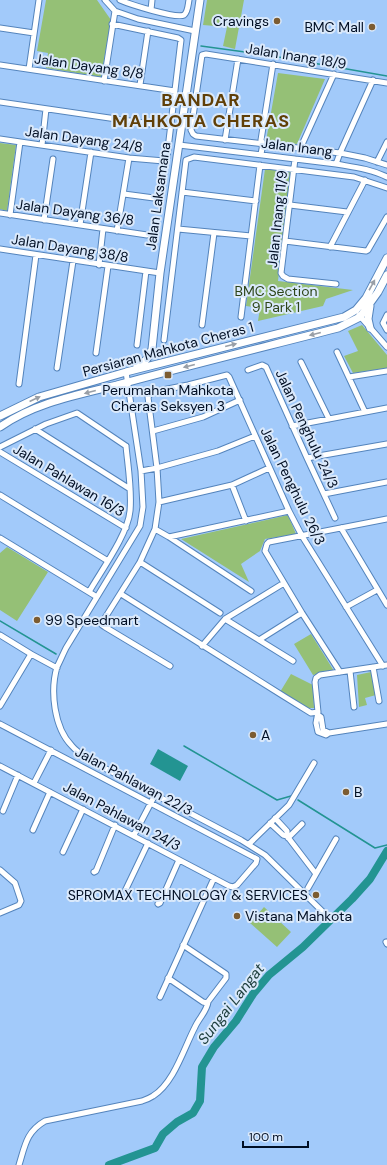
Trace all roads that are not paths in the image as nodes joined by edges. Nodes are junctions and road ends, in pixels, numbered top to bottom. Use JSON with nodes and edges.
{"nodes":[{"id":1,"x":39,"y":0,"type":"edge"},
{"id":2,"x":105,"y":0,"type":"edge"},
{"id":3,"x":120,"y":0,"type":"edge"},
{"id":4,"x":152,"y":0,"type":"edge"},
{"id":5,"x":189,"y":0,"type":"edge"},
{"id":6,"x":200,"y":0,"type":"edge"},
{"id":7,"x":151,"y":10,"type":"junction"},
{"id":8,"x":114,"y":11,"type":"junction"},
{"id":9,"x":112,"y":24,"type":"junction"},
{"id":10,"x":0,"y":28,"type":"edge"},
{"id":11,"x":148,"y":31,"type":"junction"},
{"id":12,"x":195,"y":31,"type":"junction"},
{"id":13,"x":34,"y":32,"type":"junction"},
{"id":14,"x":238,"y":59,"type":"junction"},
{"id":15,"x":273,"y":64,"type":"junction"},
{"id":16,"x":0,"y":65,"type":"edge"},
{"id":17,"x":28,"y":69,"type":"junction"},
{"id":18,"x":334,"y":74,"type":"junction"},
{"id":19,"x":373,"y":80,"type":"junction"},
{"id":20,"x":104,"y":81,"type":"junction"},
{"id":21,"x":387,"y":83,"type":"edge"},
{"id":22,"x":140,"y":85,"type":"junction"},
{"id":23,"x":175,"y":91,"type":"junction"},
{"id":24,"x":0,"y":102,"type":"edge"},
{"id":25,"x":46,"y":109,"type":"junction"},
{"id":26,"x":171,"y":127,"type":"junction"},
{"id":27,"x":0,"y":138,"type":"edge"},
{"id":28,"x":225,"y":140,"type":"junction"},
{"id":29,"x":20,"y":142,"type":"junction"},
{"id":30,"x":387,"y":142,"type":"edge"},
{"id":31,"x":261,"y":143,"type":"junction"},
{"id":32,"x":42,"y":145,"type":"junction"},
{"id":33,"x":179,"y":145,"type":"junction"},
{"id":34,"x":300,"y":149,"type":"junction"},
{"id":35,"x":91,"y":152,"type":"junction"},
{"id":36,"x":340,"y":153,"type":"junction"},
{"id":37,"x":259,"y":154,"type":"junction"},
{"id":38,"x":129,"y":158,"type":"junction"},
{"id":39,"x":52,"y":159,"type":"dead end"},
{"id":40,"x":295,"y":159,"type":"junction"},
{"id":41,"x":378,"y":162,"type":"junction"},
{"id":42,"x":336,"y":164,"type":"junction"},
{"id":43,"x":260,"y":165,"type":"junction"},
{"id":44,"x":387,"y":165,"type":"edge"},
{"id":45,"x":294,"y":169,"type":"junction"},
{"id":46,"x":387,"y":177,"type":"edge"},
{"id":47,"x":366,"y":180,"type":"junction"},
{"id":48,"x":387,"y":188,"type":"edge"},
{"id":49,"x":182,"y":192,"type":"junction"},
{"id":50,"x":124,"y":194,"type":"junction"},
{"id":51,"x":154,"y":198,"type":"dead end"},
{"id":52,"x":256,"y":201,"type":"junction"},
{"id":53,"x":290,"y":205,"type":"junction"},
{"id":54,"x":348,"y":212,"type":"junction"},
{"id":55,"x":0,"y":214,"type":"edge"},
{"id":56,"x":10,"y":215,"type":"junction"},
{"id":57,"x":387,"y":217,"type":"edge"},
{"id":58,"x":44,"y":220,"type":"junction"},
{"id":59,"x":80,"y":225,"type":"junction"},
{"id":60,"x":103,"y":229,"type":"junction"},
{"id":61,"x":178,"y":229,"type":"junction"},
{"id":62,"x":117,"y":231,"type":"junction"},
{"id":63,"x":214,"y":233,"type":"junction"},
{"id":64,"x":148,"y":235,"type":"dead end"},
{"id":65,"x":251,"y":236,"type":"junction"},
{"id":66,"x":285,"y":241,"type":"junction"},
{"id":67,"x":330,"y":247,"type":"junction"},
{"id":68,"x":0,"y":251,"type":"edge"},
{"id":69,"x":36,"y":255,"type":"junction"},
{"id":70,"x":387,"y":258,"type":"edge"},
{"id":71,"x":72,"y":261,"type":"junction"},
{"id":72,"x":99,"y":264,"type":"junction"},
{"id":73,"x":108,"y":266,"type":"junction"},
{"id":74,"x":146,"y":271,"type":"junction"},
{"id":75,"x":160,"y":274,"type":"junction"},
{"id":76,"x":387,"y":275,"type":"edge"},
{"id":77,"x":336,"y":284,"type":"dead end"},
{"id":78,"x":371,"y":302,"type":"junction"},
{"id":79,"x":356,"y":310,"type":"junction"},
{"id":80,"x":387,"y":315,"type":"edge"},
{"id":81,"x":241,"y":317,"type":"dead end"},
{"id":82,"x":360,"y":317,"type":"junction"},
{"id":83,"x":352,"y":321,"type":"junction"},
{"id":84,"x":202,"y":325,"type":"dead end"},
{"id":85,"x":370,"y":328,"type":"junction"},
{"id":86,"x":387,"y":330,"type":"edge"},
{"id":87,"x":164,"y":340,"type":"dead end"},
{"id":88,"x":137,"y":345,"type":"dead end"},
{"id":89,"x":387,"y":347,"type":"edge"},
{"id":90,"x":152,"y":349,"type":"junction"},
{"id":91,"x":337,"y":352,"type":"dead end"},
{"id":92,"x":96,"y":353,"type":"dead end"},
{"id":93,"x":301,"y":362,"type":"dead end"},
{"id":94,"x":162,"y":363,"type":"junction"},
{"id":95,"x":57,"y":368,"type":"dead end"},
{"id":96,"x":248,"y":370,"type":"dead end"},
{"id":97,"x":387,"y":371,"type":"edge"},
{"id":98,"x":126,"y":372,"type":"junction"},
{"id":99,"x":349,"y":377,"type":"junction"},
{"id":100,"x":128,"y":382,"type":"junction"},
{"id":101,"x":19,"y":384,"type":"dead end"},
{"id":102,"x":240,"y":400,"type":"junction"},
{"id":103,"x":387,"y":408,"type":"edge"},
{"id":104,"x":365,"y":412,"type":"junction"},
{"id":105,"x":0,"y":416,"type":"edge"},
{"id":106,"x":329,"y":419,"type":"junction"},
{"id":107,"x":292,"y":426,"type":"junction"},
{"id":108,"x":0,"y":427,"type":"edge"},
{"id":109,"x":35,"y":430,"type":"junction"},
{"id":110,"x":153,"y":431,"type":"junction"},
{"id":111,"x":255,"y":436,"type":"junction"},
{"id":112,"x":387,"y":444,"type":"edge"},
{"id":113,"x":138,"y":445,"type":"junction"},
{"id":114,"x":126,"y":446,"type":"junction"},
{"id":115,"x":0,"y":447,"type":"edge"},
{"id":116,"x":0,"y":452,"type":"edge"},
{"id":117,"x":307,"y":458,"type":"junction"},
{"id":118,"x":157,"y":468,"type":"junction"},
{"id":119,"x":269,"y":468,"type":"junction"},
{"id":120,"x":141,"y":471,"type":"junction"},
{"id":121,"x":387,"y":482,"type":"edge"},
{"id":122,"x":232,"y":485,"type":"junction"},
{"id":123,"x":130,"y":489,"type":"junction"},
{"id":124,"x":0,"y":494,"type":"edge"},
{"id":125,"x":324,"y":494,"type":"junction"},
{"id":126,"x":159,"y":502,"type":"junction"},
{"id":127,"x":289,"y":511,"type":"junction"},
{"id":128,"x":336,"y":518,"type":"dead end"},
{"id":129,"x":387,"y":519,"type":"edge"},
{"id":130,"x":246,"y":520,"type":"junction"},
{"id":131,"x":126,"y":528,"type":"junction"},
{"id":132,"x":340,"y":528,"type":"junction"},
{"id":133,"x":155,"y":529,"type":"junction"},
{"id":134,"x":302,"y":536,"type":"junction"},
{"id":135,"x":169,"y":537,"type":"junction"},
{"id":136,"x":1,"y":540,"type":"edge"},
{"id":137,"x":108,"y":561,"type":"junction"},
{"id":138,"x":140,"y":562,"type":"junction"},
{"id":139,"x":284,"y":583,"type":"junction"},
{"id":140,"x":377,"y":590,"type":"junction"},
{"id":141,"x":251,"y":591,"type":"dead end"},
{"id":142,"x":89,"y":592,"type":"junction"},
{"id":143,"x":121,"y":594,"type":"junction"},
{"id":144,"x":97,"y":598,"type":"junction"},
{"id":145,"x":387,"y":605,"type":"edge"},
{"id":146,"x":346,"y":607,"type":"junction"},
{"id":147,"x":220,"y":613,"type":"dead end"},
{"id":148,"x":302,"y":613,"type":"junction"},
{"id":149,"x":226,"y":619,"type":"junction"},
{"id":150,"x":0,"y":635,"type":"edge"},
{"id":151,"x":259,"y":640,"type":"junction"},
{"id":152,"x":202,"y":646,"type":"junction"},
{"id":153,"x":31,"y":654,"type":"junction"},
{"id":154,"x":293,"y":660,"type":"dead end"},
{"id":155,"x":385,"y":665,"type":"edge"},
{"id":156,"x":170,"y":666,"type":"dead end"},
{"id":157,"x":373,"y":667,"type":"junction"},
{"id":158,"x":57,"y":668,"type":"junction"},
{"id":159,"x":350,"y":671,"type":"junction"},
{"id":160,"x":340,"y":672,"type":"junction"},
{"id":161,"x":379,"y":701,"type":"dead end"},
{"id":162,"x":0,"y":706,"type":"edge"},
{"id":163,"x":354,"y":707,"type":"dead end"},
{"id":164,"x":318,"y":713,"type":"junction"},
{"id":165,"x":0,"y":724,"type":"edge"},
{"id":166,"x":387,"y":724,"type":"edge"},
{"id":167,"x":51,"y":750,"type":"junction"},
{"id":168,"x":314,"y":763,"type":"dead end"},
{"id":169,"x":0,"y":766,"type":"edge"},
{"id":170,"x":18,"y":775,"type":"junction"},
{"id":171,"x":34,"y":783,"type":"junction"},
{"id":172,"x":50,"y":792,"type":"junction"},
{"id":173,"x":155,"y":795,"type":"junction"},
{"id":174,"x":150,"y":803,"type":"junction"},
{"id":175,"x":83,"y":809,"type":"junction"},
{"id":176,"x":3,"y":811,"type":"dead end"},
{"id":177,"x":275,"y":818,"type":"junction"},
{"id":178,"x":270,"y":823,"type":"junction"},
{"id":179,"x":302,"y":824,"type":"dead end"},
{"id":180,"x":115,"y":826,"type":"junction"},
{"id":181,"x":33,"y":830,"type":"dead end"},
{"id":182,"x":134,"y":835,"type":"junction"},
{"id":183,"x":287,"y":837,"type":"junction"},
{"id":184,"x":336,"y":839,"type":"dead end"},
{"id":185,"x":148,"y":843,"type":"junction"},
{"id":186,"x":249,"y":844,"type":"junction"},
{"id":187,"x":63,"y":852,"type":"dead end"},
{"id":188,"x":180,"y":860,"type":"junction"},
{"id":189,"x":0,"y":870,"type":"edge"},
{"id":190,"x":94,"y":872,"type":"dead end"},
{"id":191,"x":316,"y":874,"type":"junction"},
{"id":192,"x":214,"y":878,"type":"junction"},
{"id":193,"x":233,"y":887,"type":"joint"},
{"id":194,"x":308,"y":888,"type":"dead end"},
{"id":195,"x":126,"y":889,"type":"dead end"},
{"id":196,"x":158,"y":904,"type":"dead end"},
{"id":197,"x":322,"y":912,"type":"dead end"},
{"id":198,"x":0,"y":913,"type":"edge"},
{"id":199,"x":183,"y":945,"type":"junction"},
{"id":200,"x":168,"y":978,"type":"junction"},
{"id":201,"x":160,"y":997,"type":"dead end"},
{"id":202,"x":206,"y":1002,"type":"junction"},
{"id":203,"x":19,"y":1165,"type":"edge"}],
"edges":[{"from":1,"to":13,"type":"street"},
{"from":2,"to":8,"type":"street"},
{"from":3,"to":7,"type":"street"},
{"from":4,"to":7,"type":"street"},
{"from":5,"to":7,"type":"street"},
{"from":6,"to":12,"type":"main road","name":"Jalan Laksamana"},
{"from":8,"to":9,"type":"street"},
{"from":8,"to":12,"type":"street"},
{"from":9,"to":11,"type":"street"},
{"from":9,"to":20,"type":"street"},
{"from":10,"to":13,"type":"street"},
{"from":11,"to":22,"type":"street"},
{"from":11,"to":23,"type":"street"},
{"from":12,"to":33,"type":"main road","name":"Jalan Laksamana"},
{"from":13,"to":17,"type":"street"},
{"from":14,"to":15,"type":"street","name":"Jalan Inang 18/9"},
{"from":14,"to":28,"type":"street"},
{"from":14,"to":28,"type":"street","name":"Jalan Inang 18/9"},
{"from":15,"to":18,"type":"street","name":"Jalan Inang 18/9"},
{"from":15,"to":31,"type":"street"},
{"from":16,"to":17,"type":"street","name":"Jalan Dayang 8/8"},
{"from":17,"to":20,"type":"street","name":"Jalan Dayang 8/8"},
{"from":18,"to":19,"type":"street","name":"Jalan Inang 18/9"},
{"from":18,"to":34,"type":"street"},
{"from":19,"to":21,"type":"street","name":"Jalan Inang 18/9"},
{"from":19,"to":36,"type":"street"},
{"from":20,"to":22,"type":"street","name":"Jalan Dayang 8/8"},
{"from":22,"to":23,"type":"street","name":"Jalan Dayang 8/8"},
{"from":23,"to":26,"type":"street"},
{"from":24,"to":25,"type":"street"},
{"from":25,"to":26,"type":"street"},
{"from":25,"to":32,"type":"street"},
{"from":26,"to":38,"type":"street","name":"Jalan Dayang 24/8"},
{"from":27,"to":29,"type":"street","name":"Jalan Dayang 24/8"},
{"from":28,"to":31,"type":"street"},
{"from":29,"to":32,"type":"street","name":"Jalan Dayang 24/8"},
{"from":29,"to":56,"type":"street"},
{"from":30,"to":41,"type":"street"},
{"from":31,"to":34,"type":"street"},
{"from":31,"to":37,"type":"street"},
{"from":32,"to":35,"type":"street","name":"Jalan Dayang 24/8"},
{"from":33,"to":37,"type":"street","name":"Jalan Inang"},
{"from":33,"to":75,"type":"main road","name":"Jalan Laksamana"},
{"from":34,"to":36,"type":"street"},
{"from":35,"to":38,"type":"street","name":"Jalan Dayang 24/8"},
{"from":35,"to":59,"type":"street"},
{"from":36,"to":41,"type":"street"},
{"from":36,"to":42,"type":"street"},
{"from":37,"to":40,"type":"street","name":"Jalan Inang"},
{"from":38,"to":50,"type":"street"},
{"from":39,"to":58,"type":"street"},
{"from":40,"to":42,"type":"street","name":"Jalan Inang"},
{"from":40,"to":45,"type":"street","name":"Jalan Inang 11/9"},
{"from":41,"to":44,"type":"street"},
{"from":42,"to":46,"type":"street","name":"Jalan Inang"},
{"from":43,"to":45,"type":"street"},
{"from":43,"to":49,"type":"street"},
{"from":43,"to":52,"type":"street"},
{"from":45,"to":47,"type":"street"},
{"from":45,"to":53,"type":"street","name":"Jalan Inang 11/9"},
{"from":47,"to":48,"type":"street"},
{"from":47,"to":54,"type":"street"},
{"from":49,"to":52,"type":"street"},
{"from":49,"to":61,"type":"street"},
{"from":50,"to":51,"type":"street"},
{"from":50,"to":62,"type":"street"},
{"from":52,"to":65,"type":"street"},
{"from":53,"to":54,"type":"street"},
{"from":53,"to":66,"type":"street","name":"Jalan Inang 11/9"},
{"from":54,"to":67,"type":"street"},
{"from":55,"to":56,"type":"street","name":"Jalan Dayang 36/8"},
{"from":56,"to":58,"type":"street","name":"Jalan Dayang 36/8"},
{"from":57,"to":67,"type":"street"},
{"from":58,"to":59,"type":"street","name":"Jalan Dayang 36/8"},
{"from":59,"to":60,"type":"street","name":"Jalan Dayang 36/8"},
{"from":60,"to":62,"type":"street","name":"Jalan Dayang 36/8"},
{"from":60,"to":72,"type":"street"},
{"from":61,"to":63,"type":"street"},
{"from":61,"to":87,"type":"street"},
{"from":62,"to":64,"type":"street","name":"Jalan Dayang 36/8"},
{"from":63,"to":65,"type":"street"},
{"from":63,"to":84,"type":"street"},
{"from":65,"to":81,"type":"street"},
{"from":66,"to":67,"type":"street"},
{"from":66,"to":77,"type":"street","name":"Jalan Inang 11/9"},
{"from":68,"to":69,"type":"street","name":"Jalan Dayang 38/8"},
{"from":69,"to":71,"type":"street","name":"Jalan Dayang 38/8"},
{"from":69,"to":101,"type":"street"},
{"from":79,"to":70,"type":"main road","name":"Persiaran Mahkota Cheras 1","one_way":true},
{"from":71,"to":72,"type":"street","name":"Jalan Dayang 38/8"},
{"from":71,"to":95,"type":"street"},
{"from":72,"to":73,"type":"street","name":"Jalan Dayang 38/8"},
{"from":73,"to":74,"type":"street","name":"Jalan Dayang 38/8"},
{"from":73,"to":92,"type":"street"},
{"from":74,"to":75,"type":"street","name":"Jalan Dayang 38/8"},
{"from":74,"to":88,"type":"street"},
{"from":75,"to":90,"type":"main road","name":"Jalan Laksamana"},
{"from":76,"to":78,"type":"main road","name":"Persiaran Mahkota Cheras 1"},
{"from":78,"to":82,"type":"main road","name":"Persiaran Mahkota Cheras 1"},
{"from":78,"to":85,"type":"main road"},
{"from":79,"to":82,"type":"street"},
{"from":94,"to":79,"type":"main road","name":"Persiaran Mahkota Cheras 1","one_way":true},
{"from":80,"to":86,"type":"street"},
{"from":82,"to":83,"type":"main road","name":"Persiaran Mahkota Cheras 1"},
{"from":82,"to":85,"type":"street"},
{"from":83,"to":85,"type":"main road"},
{"from":83,"to":100,"type":"main road","name":"Persiaran Mahkota Cheras 1","one_way":true},
{"from":85,"to":89,"type":"street"},
{"from":90,"to":94,"type":"main road"},
{"from":90,"to":98,"type":"main road","name":"Jalan Laksamana"},
{"from":91,"to":99,"type":"street"},
{"from":93,"to":106,"type":"street"},
{"from":94,"to":98,"type":"main road","name":"Persiaran Mahkota Cheras 1"},
{"from":96,"to":107,"type":"street","name":"Jalan Penghulu 24/3"},
{"from":97,"to":99,"type":"street"},
{"from":98,"to":100,"type":"street"},
{"from":105,"to":98,"type":"main road","name":"Persiaran Mahkota Cheras 1","one_way":true},
{"from":99,"to":104,"type":"street"},
{"from":100,"to":108,"type":"main road","name":"Persiaran Mahkota Cheras 1","one_way":true},
{"from":100,"to":113,"type":"street"},
{"from":102,"to":110,"type":"street"},
{"from":102,"to":110,"type":"street","name":"Jalan Penghulu 26/3"},
{"from":102,"to":111,"type":"street","name":"Jalan Penghulu 26/3"},
{"from":103,"to":104,"type":"street"},
{"from":104,"to":106,"type":"street"},
{"from":106,"to":107,"type":"street"},
{"from":107,"to":117,"type":"street","name":"Jalan Penghulu 24/3"},
{"from":109,"to":114,"type":"street"},
{"from":109,"to":115,"type":"street"},
{"from":109,"to":123,"type":"street"},
{"from":110,"to":118,"type":"street"},
{"from":111,"to":118,"type":"street"},
{"from":111,"to":119,"type":"street","name":"Jalan Penghulu 26/3"},
{"from":112,"to":117,"type":"street"},
{"from":113,"to":114,"type":"street"},
{"from":113,"to":120,"type":"street"},
{"from":114,"to":123,"type":"street"},
{"from":116,"to":131,"type":"street","name":"Jalan Pahlawan 16/3"},
{"from":117,"to":125,"type":"street","name":"Jalan Penghulu 24/3"},
{"from":118,"to":120,"type":"street"},
{"from":118,"to":126,"type":"street"},
{"from":119,"to":122,"type":"street"},
{"from":119,"to":127,"type":"street","name":"Jalan Penghulu 26/3"},
{"from":120,"to":144,"type":"street"},
{"from":121,"to":125,"type":"street"},
{"from":122,"to":126,"type":"street"},
{"from":122,"to":130,"type":"street"},
{"from":123,"to":131,"type":"street"},
{"from":124,"to":137,"type":"street"},
{"from":125,"to":128,"type":"street","name":"Jalan Penghulu 24/3"},
{"from":126,"to":133,"type":"street"},
{"from":127,"to":130,"type":"street"},
{"from":127,"to":134,"type":"street","name":"Jalan Penghulu 26/3"},
{"from":129,"to":132,"type":"street"},
{"from":130,"to":135,"type":"street"},
{"from":131,"to":137,"type":"street"},
{"from":132,"to":134,"type":"street"},
{"from":132,"to":140,"type":"street"},
{"from":133,"to":135,"type":"street"},
{"from":133,"to":138,"type":"street"},
{"from":134,"to":139,"type":"street"},
{"from":134,"to":146,"type":"street","name":"Jalan Penghulu 26/3"},
{"from":135,"to":141,"type":"street"},
{"from":136,"to":142,"type":"street"},
{"from":137,"to":142,"type":"street"},
{"from":138,"to":143,"type":"street"},
{"from":138,"to":147,"type":"street"},
{"from":139,"to":148,"type":"street"},
{"from":139,"to":149,"type":"street"},
{"from":140,"to":145,"type":"street"},
{"from":140,"to":146,"type":"street"},
{"from":142,"to":144,"type":"street"},
{"from":143,"to":152,"type":"street"},
{"from":143,"to":156,"type":"street"},
{"from":144,"to":158,"type":"street"},
{"from":146,"to":155,"type":"street","name":"Jalan Penghulu 26/3"},
{"from":148,"to":151,"type":"street"},
{"from":148,"to":160,"type":"street"},
{"from":149,"to":151,"type":"street"},
{"from":149,"to":152,"type":"street"},
{"from":150,"to":153,"type":"street"},
{"from":151,"to":154,"type":"street"},
{"from":152,"to":164,"type":"street"},
{"from":153,"to":158,"type":"street"},
{"from":153,"to":162,"type":"street"},
{"from":155,"to":157,"type":"street"},
{"from":157,"to":159,"type":"street"},
{"from":157,"to":161,"type":"street"},
{"from":158,"to":173,"type":"street"},
{"from":159,"to":160,"type":"street"},
{"from":159,"to":163,"type":"street"},
{"from":160,"to":164,"type":"street"},
{"from":164,"to":166,"type":"street"},
{"from":165,"to":167,"type":"street","name":"Jalan Pahlawan 22/3"},
{"from":167,"to":171,"type":"street"},
{"from":167,"to":174,"type":"street","name":"Jalan Pahlawan 22/3"},
{"from":168,"to":177,"type":"street"},
{"from":169,"to":170,"type":"street","name":"Jalan Pahlawan 24/3"},
{"from":170,"to":171,"type":"street","name":"Jalan Pahlawan 24/3"},
{"from":170,"to":176,"type":"street"},
{"from":171,"to":172,"type":"street","name":"Jalan Pahlawan 24/3"},
{"from":172,"to":175,"type":"street","name":"Jalan Pahlawan 24/3"},
{"from":172,"to":181,"type":"street"},
{"from":173,"to":174,"type":"street"},
{"from":173,"to":186,"type":"street"},
{"from":174,"to":182,"type":"street"},
{"from":174,"to":193,"type":"street","name":"Jalan Pahlawan 22/3"},
{"from":175,"to":180,"type":"street","name":"Jalan Pahlawan 24/3"},
{"from":175,"to":187,"type":"street"},
{"from":177,"to":178,"type":"street"},
{"from":177,"to":183,"type":"street"},
{"from":178,"to":183,"type":"street"},
{"from":178,"to":186,"type":"street"},
{"from":179,"to":183,"type":"street"},
{"from":180,"to":182,"type":"street","name":"Jalan Pahlawan 24/3"},
{"from":180,"to":190,"type":"street"},
{"from":182,"to":185,"type":"street","name":"Jalan Pahlawan 24/3"},
{"from":183,"to":191,"type":"street"},
{"from":184,"to":191,"type":"street"},
{"from":185,"to":188,"type":"street","name":"Jalan Pahlawan 24/3"},
{"from":185,"to":195,"type":"street"},
{"from":186,"to":197,"type":"street"},
{"from":188,"to":192,"type":"street","name":"Jalan Pahlawan 24/3"},
{"from":188,"to":196,"type":"street"},
{"from":189,"to":198,"type":"street"},
{"from":191,"to":194,"type":"street"},
{"from":192,"to":193,"type":"street","name":"Jalan Pahlawan 24/3"},
{"from":192,"to":199,"type":"street"},
{"from":199,"to":200,"type":"street"},
{"from":199,"to":202,"type":"street"},
{"from":200,"to":201,"type":"street"},
{"from":200,"to":202,"type":"street"},
{"from":202,"to":203,"type":"street"}]}
